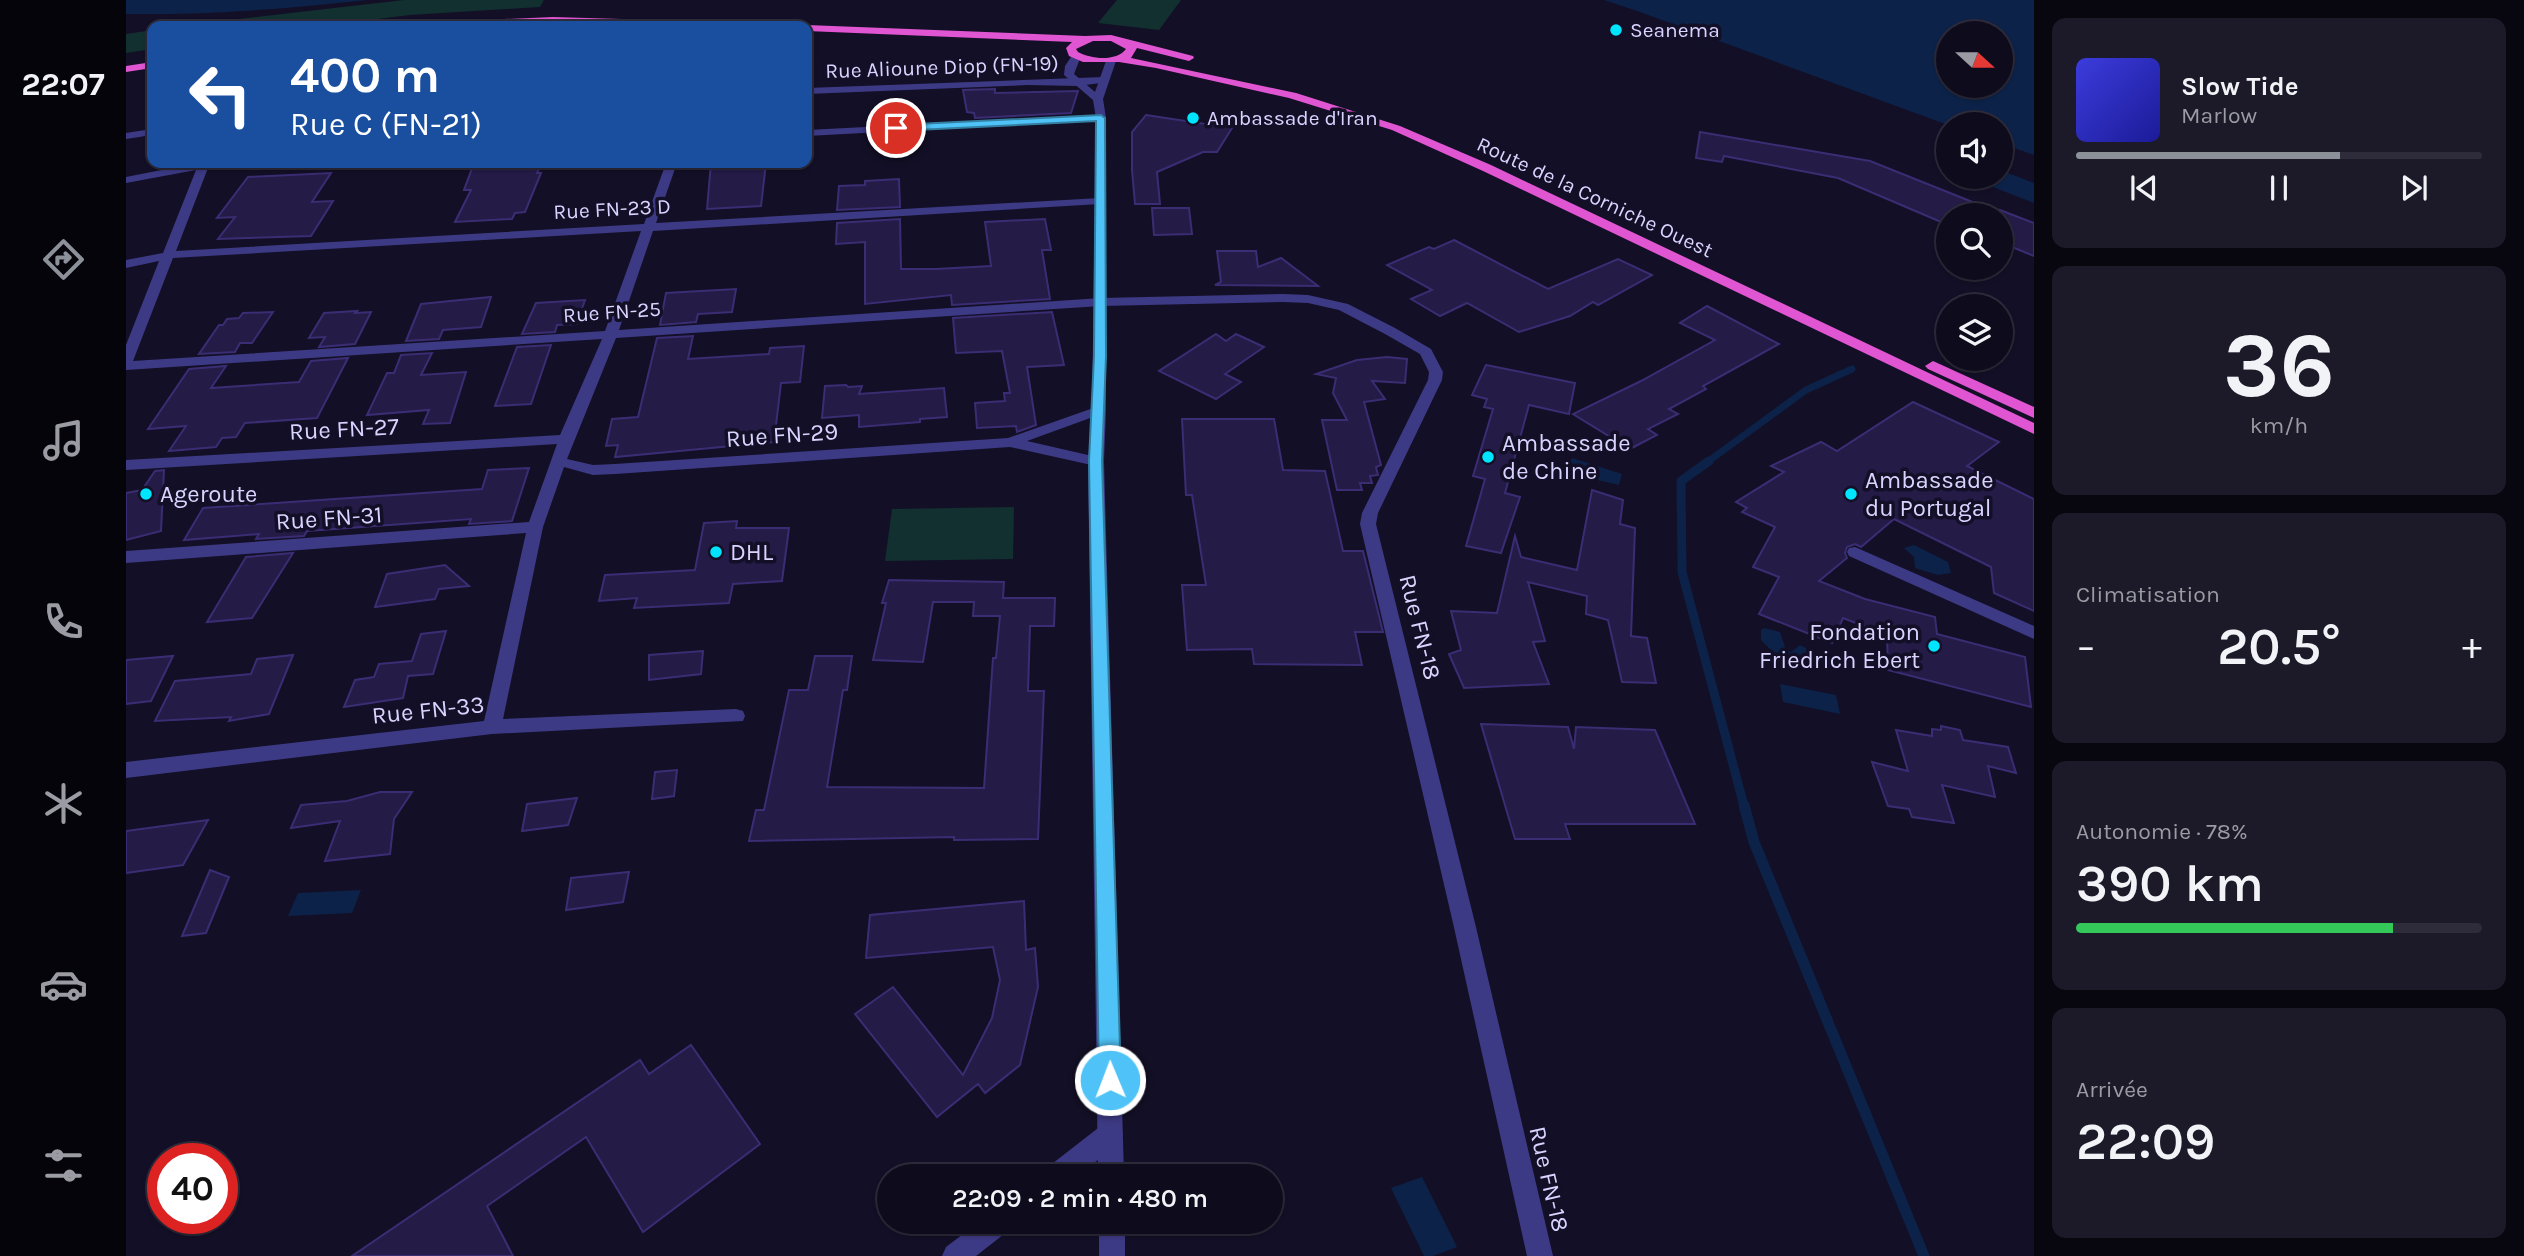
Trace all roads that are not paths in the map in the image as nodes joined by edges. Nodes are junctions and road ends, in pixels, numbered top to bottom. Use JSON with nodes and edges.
{"nodes":[{"id":1,"x":530,"y":21,"type":"edge"},
{"id":2,"x":587,"y":21,"type":"edge"},
{"id":3,"x":812,"y":28,"type":"edge"},
{"id":4,"x":812,"y":35,"type":"edge"},
{"id":5,"x":1085,"y":39,"type":"junction"},
{"id":6,"x":1125,"y":42,"type":"junction"},
{"id":7,"x":1074,"y":54,"type":"junction"},
{"id":8,"x":147,"y":60,"type":"edge"},
{"id":9,"x":1115,"y":60,"type":"junction"},
{"id":10,"x":126,"y":63,"type":"edge"},
{"id":11,"x":1156,"y":65,"type":"junction"},
{"id":12,"x":147,"y":66,"type":"edge"},
{"id":13,"x":126,"y":69,"type":"edge"},
{"id":14,"x":1105,"y":77,"type":"junction"},
{"id":15,"x":1078,"y":83,"type":"junction"},
{"id":16,"x":812,"y":91,"type":"edge"},
{"id":17,"x":1100,"y":108,"type":"junction"},
{"id":18,"x":147,"y":133,"type":"edge"},
{"id":19,"x":812,"y":133,"type":"edge"},
{"id":20,"x":126,"y":136,"type":"edge"},
{"id":21,"x":184,"y":168,"type":"edge"},
{"id":22,"x":203,"y":168,"type":"edge"},
{"id":23,"x":669,"y":168,"type":"edge"},
{"id":24,"x":126,"y":180,"type":"edge"},
{"id":25,"x":1100,"y":201,"type":"junction"},
{"id":26,"x":649,"y":226,"type":"junction"},
{"id":27,"x":170,"y":255,"type":"junction"},
{"id":28,"x":126,"y":264,"type":"edge"},
{"id":29,"x":1101,"y":302,"type":"junction"},
{"id":30,"x":611,"y":333,"type":"junction"},
{"id":31,"x":126,"y":364,"type":"edge"},
{"id":32,"x":1099,"y":411,"type":"junction"},
{"id":33,"x":2034,"y":413,"type":"edge"},
{"id":34,"x":2034,"y":429,"type":"edge"},
{"id":35,"x":565,"y":439,"type":"junction"},
{"id":36,"x":1010,"y":442,"type":"junction"},
{"id":37,"x":558,"y":461,"type":"junction"},
{"id":38,"x":1096,"y":461,"type":"junction"},
{"id":39,"x":126,"y":465,"type":"edge"},
{"id":40,"x":535,"y":527,"type":"junction"},
{"id":41,"x":1855,"y":552,"type":"dead end"},
{"id":42,"x":126,"y":557,"type":"edge"},
{"id":43,"x":2034,"y":633,"type":"edge"},
{"id":44,"x":736,"y":716,"type":"dead end"},
{"id":45,"x":492,"y":727,"type":"junction"},
{"id":46,"x":126,"y":770,"type":"edge"},
{"id":47,"x":1111,"y":1134,"type":"junction"},
{"id":48,"x":1072,"y":1164,"type":"edge"},
{"id":49,"x":1111,"y":1164,"type":"edge"},
{"id":50,"x":983,"y":1234,"type":"edge"},
{"id":51,"x":1112,"y":1234,"type":"edge"},
{"id":52,"x":955,"y":1256,"type":"edge"},
{"id":53,"x":1112,"y":1256,"type":"edge"},
{"id":54,"x":1540,"y":1256,"type":"edge"}],
"edges":[{"from":1,"to":2,"type":"highway"},
{"from":3,"to":5,"type":"highway"},
{"from":4,"to":7,"type":"highway"},
{"from":5,"to":6,"type":"highway","name":"Route de la Corniche Ouest"},
{"from":5,"to":7,"type":"highway"},
{"from":6,"to":9,"type":"highway"},
{"from":6,"to":33,"type":"highway","name":"Route de la Corniche Ouest"},
{"from":7,"to":9,"type":"highway","name":"Route de la Corniche Ouest"},
{"from":7,"to":15,"type":"street"},
{"from":8,"to":10,"type":"highway"},
{"from":9,"to":11,"type":"highway","name":"Route de la Corniche Ouest"},
{"from":9,"to":14,"type":"street"},
{"from":11,"to":14,"type":"highway"},
{"from":11,"to":34,"type":"highway","name":"Route de la Corniche Ouest"},
{"from":12,"to":13,"type":"highway"},
{"from":14,"to":15,"type":"street","name":"Rue Alioune Diop (FN-19)"},
{"from":14,"to":17,"type":"street"},
{"from":15,"to":16,"type":"street","name":"Rue Alioune Diop (FN-19)"},
{"from":15,"to":17,"type":"street","name":"Rue Alioune Diop (FN-19)"},
{"from":17,"to":19,"type":"street"},
{"from":17,"to":25,"type":"street"},
{"from":18,"to":20,"type":"street"},
{"from":21,"to":24,"type":"street"},
{"from":22,"to":27,"type":"street"},
{"from":23,"to":26,"type":"street"},
{"from":25,"to":26,"type":"street","name":"Rue FN-23 D"},
{"from":25,"to":29,"type":"street"},
{"from":26,"to":27,"type":"street","name":"Rue FN-23 D"},
{"from":26,"to":30,"type":"street"},
{"from":27,"to":28,"type":"street","name":"Rue FN-23 D"},
{"from":27,"to":31,"type":"street"},
{"from":29,"to":30,"type":"street","name":"Rue FN-25"},
{"from":29,"to":32,"type":"street"},
{"from":29,"to":54,"type":"street","name":"Rue FN-18"},
{"from":30,"to":31,"type":"street","name":"Rue FN-25"},
{"from":30,"to":35,"type":"street"},
{"from":32,"to":36,"type":"street"},
{"from":32,"to":38,"type":"street"},
{"from":35,"to":37,"type":"street"},
{"from":35,"to":39,"type":"street","name":"Rue FN-27"},
{"from":36,"to":37,"type":"street","name":"Rue FN-29"},
{"from":36,"to":38,"type":"street"},
{"from":37,"to":40,"type":"street"},
{"from":38,"to":47,"type":"street"},
{"from":40,"to":42,"type":"street","name":"Rue FN-31"},
{"from":40,"to":45,"type":"street"},
{"from":41,"to":43,"type":"street"},
{"from":44,"to":45,"type":"street","name":"Rue FN-33"},
{"from":45,"to":46,"type":"street","name":"Rue FN-33"},
{"from":47,"to":48,"type":"street"},
{"from":47,"to":49,"type":"street"},
{"from":50,"to":52,"type":"street"},
{"from":51,"to":53,"type":"street"}]}
